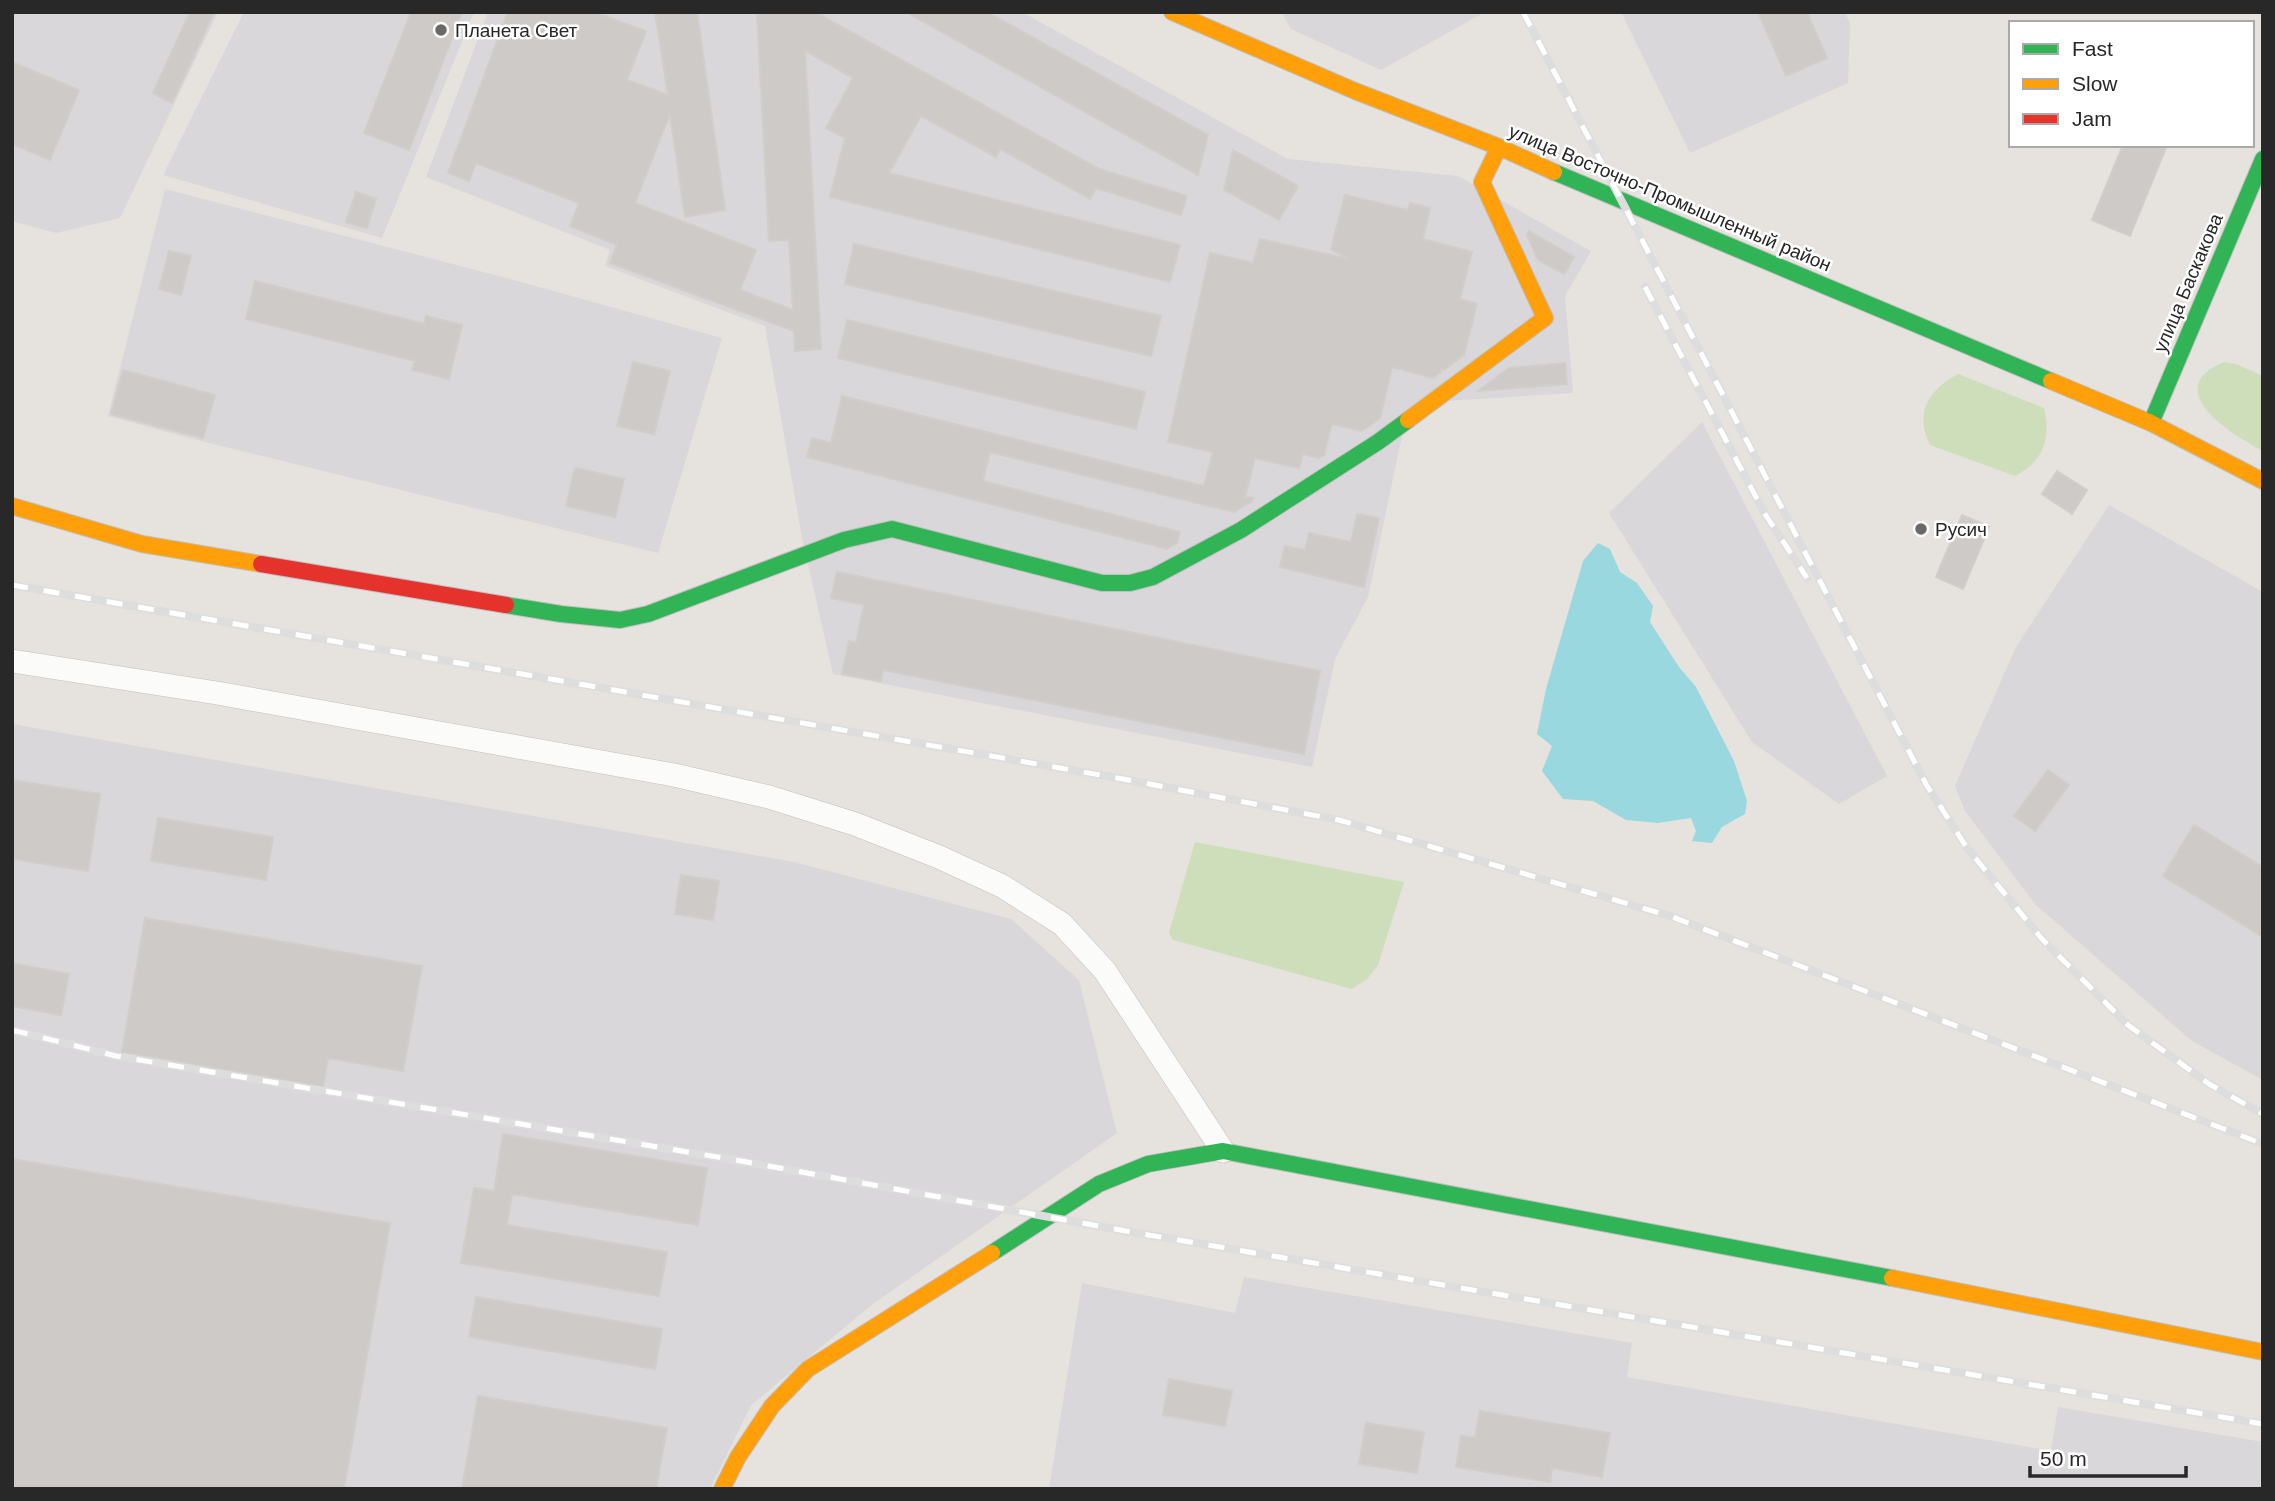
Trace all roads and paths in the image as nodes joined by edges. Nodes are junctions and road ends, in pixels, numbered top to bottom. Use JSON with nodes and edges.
{"nodes":[{"id":1,"x":1172,"y":12,"type":"edge"},
{"id":2,"x":1499,"y":148,"type":"junction"},
{"id":3,"x":2263,"y":159,"type":"edge"},
{"id":4,"x":2151,"y":423,"type":"junction"},
{"id":5,"x":2263,"y":481,"type":"edge"},
{"id":6,"x":12,"y":506,"type":"edge"},
{"id":7,"x":12,"y":661,"type":"edge"},
{"id":8,"x":1223,"y":1151,"type":"junction"},
{"id":9,"x":2263,"y":1352,"type":"edge"},
{"id":10,"x":722,"y":1489,"type":"edge"}],
"edges":[{"from":1,"to":2,"type":"street","name":"улица Восточно-Промышленный район"},
{"from":2,"to":4,"type":"street","name":"улица Восточно-Промышленный район"},
{"from":2,"to":6,"type":"street"},
{"from":3,"to":4,"type":"street","name":"улица Баскакова"},
{"from":4,"to":5,"type":"street","name":"улица Восточно-Промышленный район"},
{"from":7,"to":8,"type":"street"},
{"from":8,"to":9,"type":"street"},
{"from":8,"to":10,"type":"street"}]}
